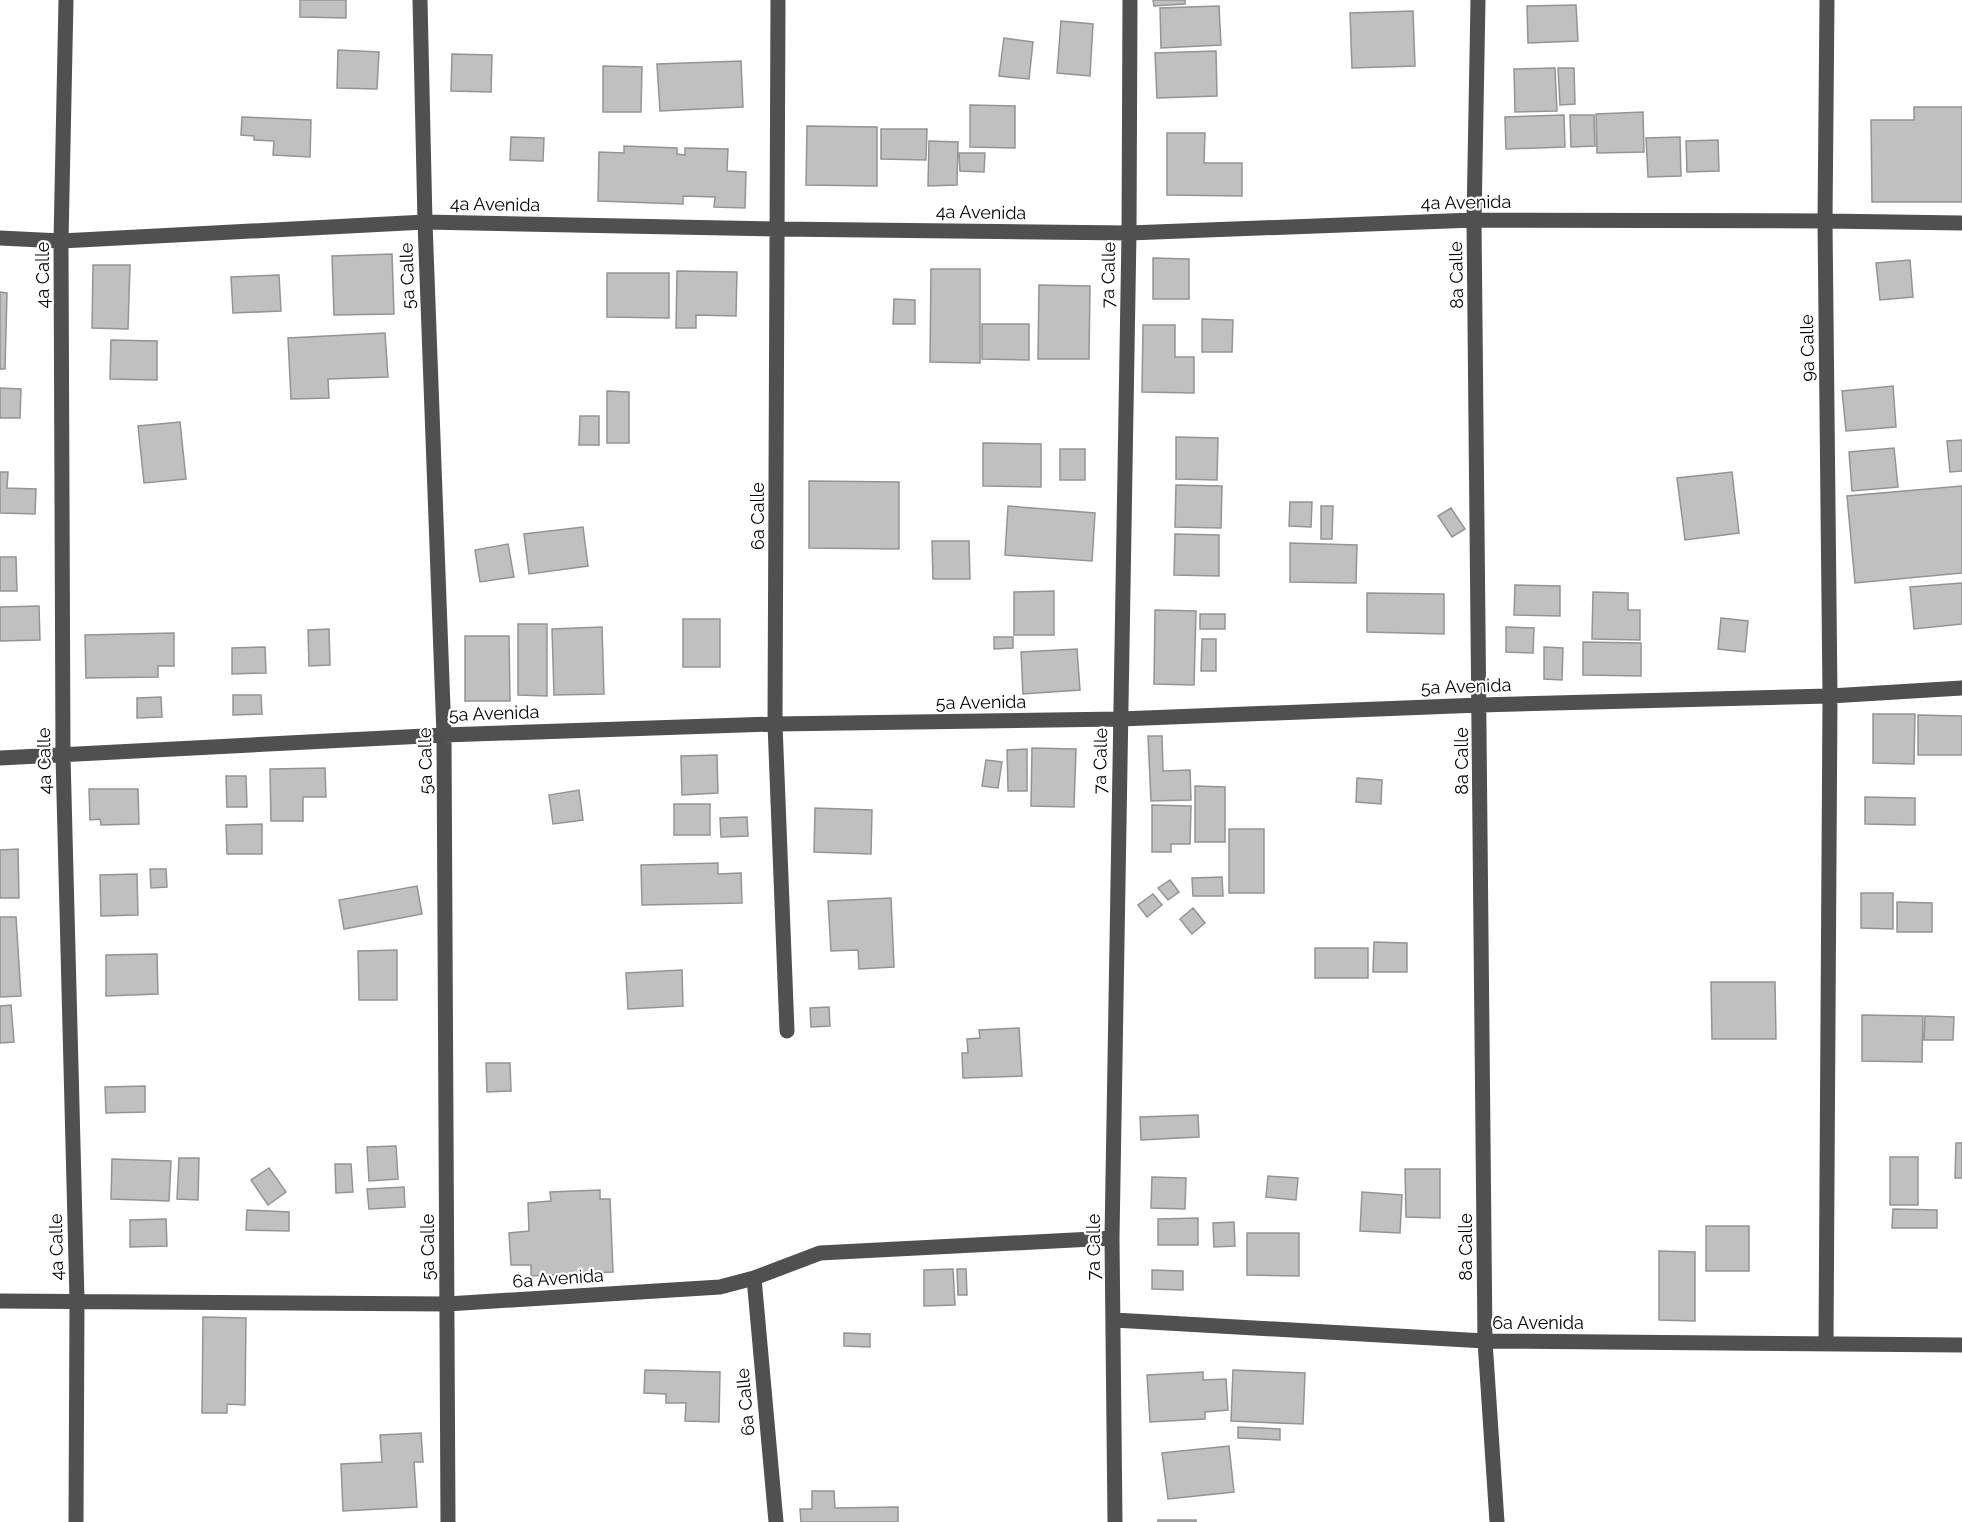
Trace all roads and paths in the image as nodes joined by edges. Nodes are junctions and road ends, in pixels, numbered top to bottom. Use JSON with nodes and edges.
{"nodes":[{"id":1,"x":66,"y":0,"type":"edge"},
{"id":2,"x":420,"y":0,"type":"edge"},
{"id":3,"x":778,"y":0,"type":"edge"},
{"id":4,"x":1130,"y":0,"type":"edge"},
{"id":5,"x":1478,"y":0,"type":"edge"},
{"id":6,"x":1827,"y":0,"type":"edge"},
{"id":7,"x":1474,"y":220,"type":"junction"},
{"id":8,"x":1825,"y":221,"type":"junction"},
{"id":9,"x":424,"y":222,"type":"junction"},
{"id":10,"x":1962,"y":223,"type":"edge"},
{"id":11,"x":778,"y":229,"type":"junction"},
{"id":12,"x":1129,"y":232,"type":"junction"},
{"id":13,"x":0,"y":238,"type":"edge"},
{"id":14,"x":61,"y":241,"type":"junction"},
{"id":15,"x":1962,"y":688,"type":"edge"},
{"id":16,"x":1830,"y":696,"type":"junction"},
{"id":17,"x":1480,"y":705,"type":"junction"},
{"id":18,"x":1120,"y":719,"type":"junction"},
{"id":19,"x":775,"y":724,"type":"junction"},
{"id":20,"x":444,"y":735,"type":"junction"},
{"id":21,"x":63,"y":756,"type":"junction"},
{"id":22,"x":0,"y":759,"type":"edge"},
{"id":23,"x":787,"y":1031,"type":"dead end"},
{"id":24,"x":1112,"y":1238,"type":"junction"},
{"id":25,"x":754,"y":1278,"type":"junction"},
{"id":26,"x":0,"y":1300,"type":"edge"},
{"id":27,"x":77,"y":1300,"type":"junction"},
{"id":28,"x":447,"y":1304,"type":"junction"},
{"id":29,"x":1114,"y":1320,"type":"junction"},
{"id":30,"x":1485,"y":1341,"type":"junction"},
{"id":31,"x":1826,"y":1343,"type":"junction"},
{"id":32,"x":1962,"y":1345,"type":"edge"},
{"id":33,"x":76,"y":1522,"type":"edge"},
{"id":34,"x":448,"y":1522,"type":"edge"},
{"id":35,"x":776,"y":1522,"type":"edge"},
{"id":36,"x":1115,"y":1522,"type":"edge"},
{"id":37,"x":1497,"y":1522,"type":"edge"}],
"edges":[{"from":1,"to":14,"type":"street","name":"4a Calle"},
{"from":2,"to":9,"type":"street","name":"5a Calle"},
{"from":3,"to":11,"type":"street","name":"6a Calle"},
{"from":4,"to":12,"type":"street","name":"7a Calle"},
{"from":5,"to":7,"type":"street","name":"8a Calle"},
{"from":6,"to":8,"type":"street","name":"9a Calle"},
{"from":7,"to":8,"type":"street","name":"4a Avenida"},
{"from":7,"to":12,"type":"street","name":"4a Avenida"},
{"from":7,"to":17,"type":"street","name":"8a Calle"},
{"from":8,"to":10,"type":"street","name":"4a Avenida"},
{"from":8,"to":16,"type":"street","name":"9a Calle"},
{"from":9,"to":11,"type":"street","name":"4a Avenida"},
{"from":9,"to":14,"type":"street","name":"4a Avenida"},
{"from":9,"to":20,"type":"street","name":"5a Calle"},
{"from":11,"to":12,"type":"street","name":"4a Avenida"},
{"from":11,"to":19,"type":"street","name":"6a Calle"},
{"from":12,"to":18,"type":"street","name":"7a Calle"},
{"from":13,"to":14,"type":"street","name":"4a Avenida"},
{"from":14,"to":21,"type":"street","name":"4a Calle"},
{"from":15,"to":16,"type":"street","name":"5a Avenida"},
{"from":16,"to":17,"type":"street","name":"5a Avenida"},
{"from":16,"to":31,"type":"street","name":"9a Calle"},
{"from":17,"to":18,"type":"street","name":"5a Avenida"},
{"from":17,"to":30,"type":"street","name":"8a Calle"},
{"from":18,"to":19,"type":"street","name":"5a Avenida"},
{"from":18,"to":24,"type":"street","name":"7a Calle"},
{"from":19,"to":20,"type":"street","name":"5a Avenida"},
{"from":19,"to":23,"type":"street","name":"6a Calle"},
{"from":20,"to":21,"type":"street","name":"5a Avenida"},
{"from":20,"to":28,"type":"street","name":"5a Calle"},
{"from":21,"to":22,"type":"street","name":"5a Avenida"},
{"from":21,"to":27,"type":"street","name":"4a Calle"},
{"from":24,"to":25,"type":"street","name":"6a Avenida"},
{"from":24,"to":29,"type":"street","name":"7a Calle"},
{"from":25,"to":28,"type":"street","name":"6a Avenida"},
{"from":25,"to":35,"type":"street","name":"6a Calle"},
{"from":26,"to":27,"type":"street","name":"6a Avenida"},
{"from":27,"to":28,"type":"street","name":"6a Avenida"},
{"from":27,"to":33,"type":"street","name":"4a Calle"},
{"from":28,"to":34,"type":"street","name":"5a Calle"},
{"from":29,"to":30,"type":"street","name":"6a Avenida"},
{"from":29,"to":36,"type":"street","name":"7a Calle"},
{"from":30,"to":31,"type":"street","name":"6a Avenida"},
{"from":30,"to":37,"type":"street","name":"8a Calle"},
{"from":31,"to":32,"type":"street","name":"6a Avenida"}]}
